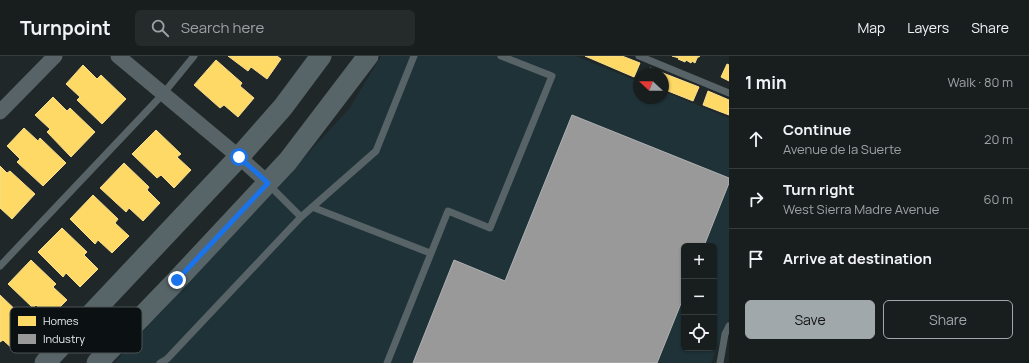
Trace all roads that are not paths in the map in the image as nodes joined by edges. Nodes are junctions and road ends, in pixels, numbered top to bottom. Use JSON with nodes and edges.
{"nodes":[{"id":1,"x":54,"y":56,"type":"edge"},
{"id":2,"x":118,"y":56,"type":"edge"},
{"id":3,"x":194,"y":56,"type":"edge"},
{"id":4,"x":321,"y":56,"type":"edge"},
{"id":5,"x":368,"y":56,"type":"edge"},
{"id":6,"x":414,"y":56,"type":"edge"},
{"id":7,"x":501,"y":56,"type":"edge"},
{"id":8,"x":639,"y":56,"type":"edge"},
{"id":9,"x":729,"y":93,"type":"edge"},
{"id":10,"x":163,"y":94,"type":"junction"},
{"id":11,"x":0,"y":112,"type":"edge"},
{"id":12,"x":239,"y":157,"type":"junction"},
{"id":13,"x":268,"y":183,"type":"junction"},
{"id":14,"x":312,"y":207,"type":"junction"},
{"id":15,"x":301,"y":216,"type":"junction"},
{"id":16,"x":430,"y":253,"type":"junction"},
{"id":17,"x":0,"y":266,"type":"edge"},
{"id":18,"x":98,"y":307,"type":"edge"},
{"id":19,"x":142,"y":318,"type":"edge"},
{"id":20,"x":729,"y":326,"type":"edge"},
{"id":21,"x":54,"y":353,"type":"edge"},
{"id":22,"x":109,"y":353,"type":"edge"},
{"id":23,"x":102,"y":361,"type":"edge"},
{"id":24,"x":45,"y":363,"type":"edge"},
{"id":25,"x":160,"y":363,"type":"edge"},
{"id":26,"x":387,"y":363,"type":"edge"},
{"id":27,"x":720,"y":363,"type":"edge"}],
"edges":[{"from":1,"to":11,"type":"street"},
{"from":2,"to":10,"type":"street"},
{"from":3,"to":10,"type":"lane"},
{"from":4,"to":12,"type":"street"},
{"from":5,"to":13,"type":"street"},
{"from":6,"to":14,"type":"lane"},
{"from":7,"to":16,"type":"lane"},
{"from":8,"to":9,"type":"lane"},
{"from":10,"to":12,"type":"street"},
{"from":10,"to":17,"type":"lane"},
{"from":12,"to":13,"type":"street"},
{"from":12,"to":18,"type":"street"},
{"from":13,"to":15,"type":"lane"},
{"from":13,"to":19,"type":"street"},
{"from":14,"to":15,"type":"lane"},
{"from":14,"to":16,"type":"lane"},
{"from":15,"to":25,"type":"lane"},
{"from":16,"to":26,"type":"lane"},
{"from":20,"to":27,"type":"lane"},
{"from":21,"to":24,"type":"street"},
{"from":22,"to":23,"type":"street"}]}
